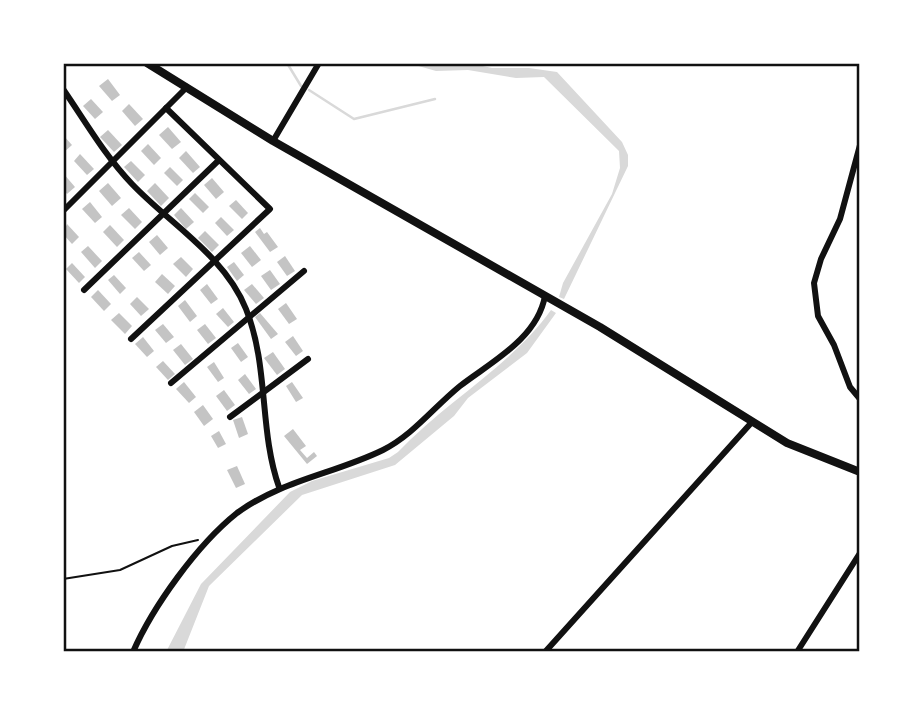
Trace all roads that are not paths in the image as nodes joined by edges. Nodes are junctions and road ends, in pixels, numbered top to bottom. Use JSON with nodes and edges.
{"nodes":[{"id":1,"x":147,"y":63,"type":"edge"},
{"id":2,"x":319,"y":63,"type":"edge"},
{"id":3,"x":187,"y":87,"type":"junction"},
{"id":4,"x":63,"y":89,"type":"edge"},
{"id":5,"x":166,"y":108,"type":"junction"},
{"id":6,"x":273,"y":141,"type":"junction"},
{"id":7,"x":860,"y":145,"type":"edge"},
{"id":8,"x":219,"y":159,"type":"junction"},
{"id":9,"x":112,"y":162,"type":"junction"},
{"id":10,"x":63,"y":211,"type":"edge"},
{"id":11,"x":163,"y":213,"type":"junction"},
{"id":12,"x":214,"y":262,"type":"junction"},
{"id":13,"x":304,"y":271,"type":"dead end"},
{"id":14,"x":84,"y":290,"type":"dead end"},
{"id":15,"x":548,"y":298,"type":"junction"},
{"id":16,"x":249,"y":318,"type":"junction"},
{"id":17,"x":131,"y":339,"type":"dead end"},
{"id":18,"x":308,"y":359,"type":"dead end"},
{"id":19,"x":171,"y":383,"type":"dead end"},
{"id":20,"x":264,"y":391,"type":"junction"},
{"id":21,"x":860,"y":399,"type":"edge"},
{"id":22,"x":230,"y":417,"type":"dead end"},
{"id":23,"x":752,"y":422,"type":"junction"},
{"id":24,"x":860,"y":472,"type":"edge"},
{"id":25,"x":279,"y":487,"type":"junction"},
{"id":26,"x":860,"y":553,"type":"edge"},
{"id":27,"x":133,"y":652,"type":"edge"},
{"id":28,"x":545,"y":652,"type":"edge"},
{"id":29,"x":797,"y":652,"type":"edge"}],
"edges":[{"from":1,"to":3,"type":"street"},
{"from":2,"to":6,"type":"street"},
{"from":3,"to":5,"type":"street"},
{"from":3,"to":6,"type":"street"},
{"from":4,"to":9,"type":"street"},
{"from":5,"to":8,"type":"street"},
{"from":5,"to":9,"type":"street"},
{"from":6,"to":15,"type":"street"},
{"from":7,"to":21,"type":"street"},
{"from":8,"to":11,"type":"street"},
{"from":8,"to":12,"type":"street"},
{"from":9,"to":10,"type":"street"},
{"from":9,"to":11,"type":"street"},
{"from":11,"to":12,"type":"street"},
{"from":11,"to":14,"type":"street"},
{"from":12,"to":16,"type":"street"},
{"from":12,"to":17,"type":"street"},
{"from":13,"to":16,"type":"street"},
{"from":15,"to":23,"type":"street"},
{"from":15,"to":25,"type":"street"},
{"from":16,"to":19,"type":"street"},
{"from":16,"to":20,"type":"street"},
{"from":18,"to":20,"type":"street"},
{"from":20,"to":22,"type":"street"},
{"from":20,"to":25,"type":"street"},
{"from":23,"to":24,"type":"street"},
{"from":23,"to":28,"type":"street"},
{"from":25,"to":27,"type":"street"},
{"from":26,"to":29,"type":"street"}]}
